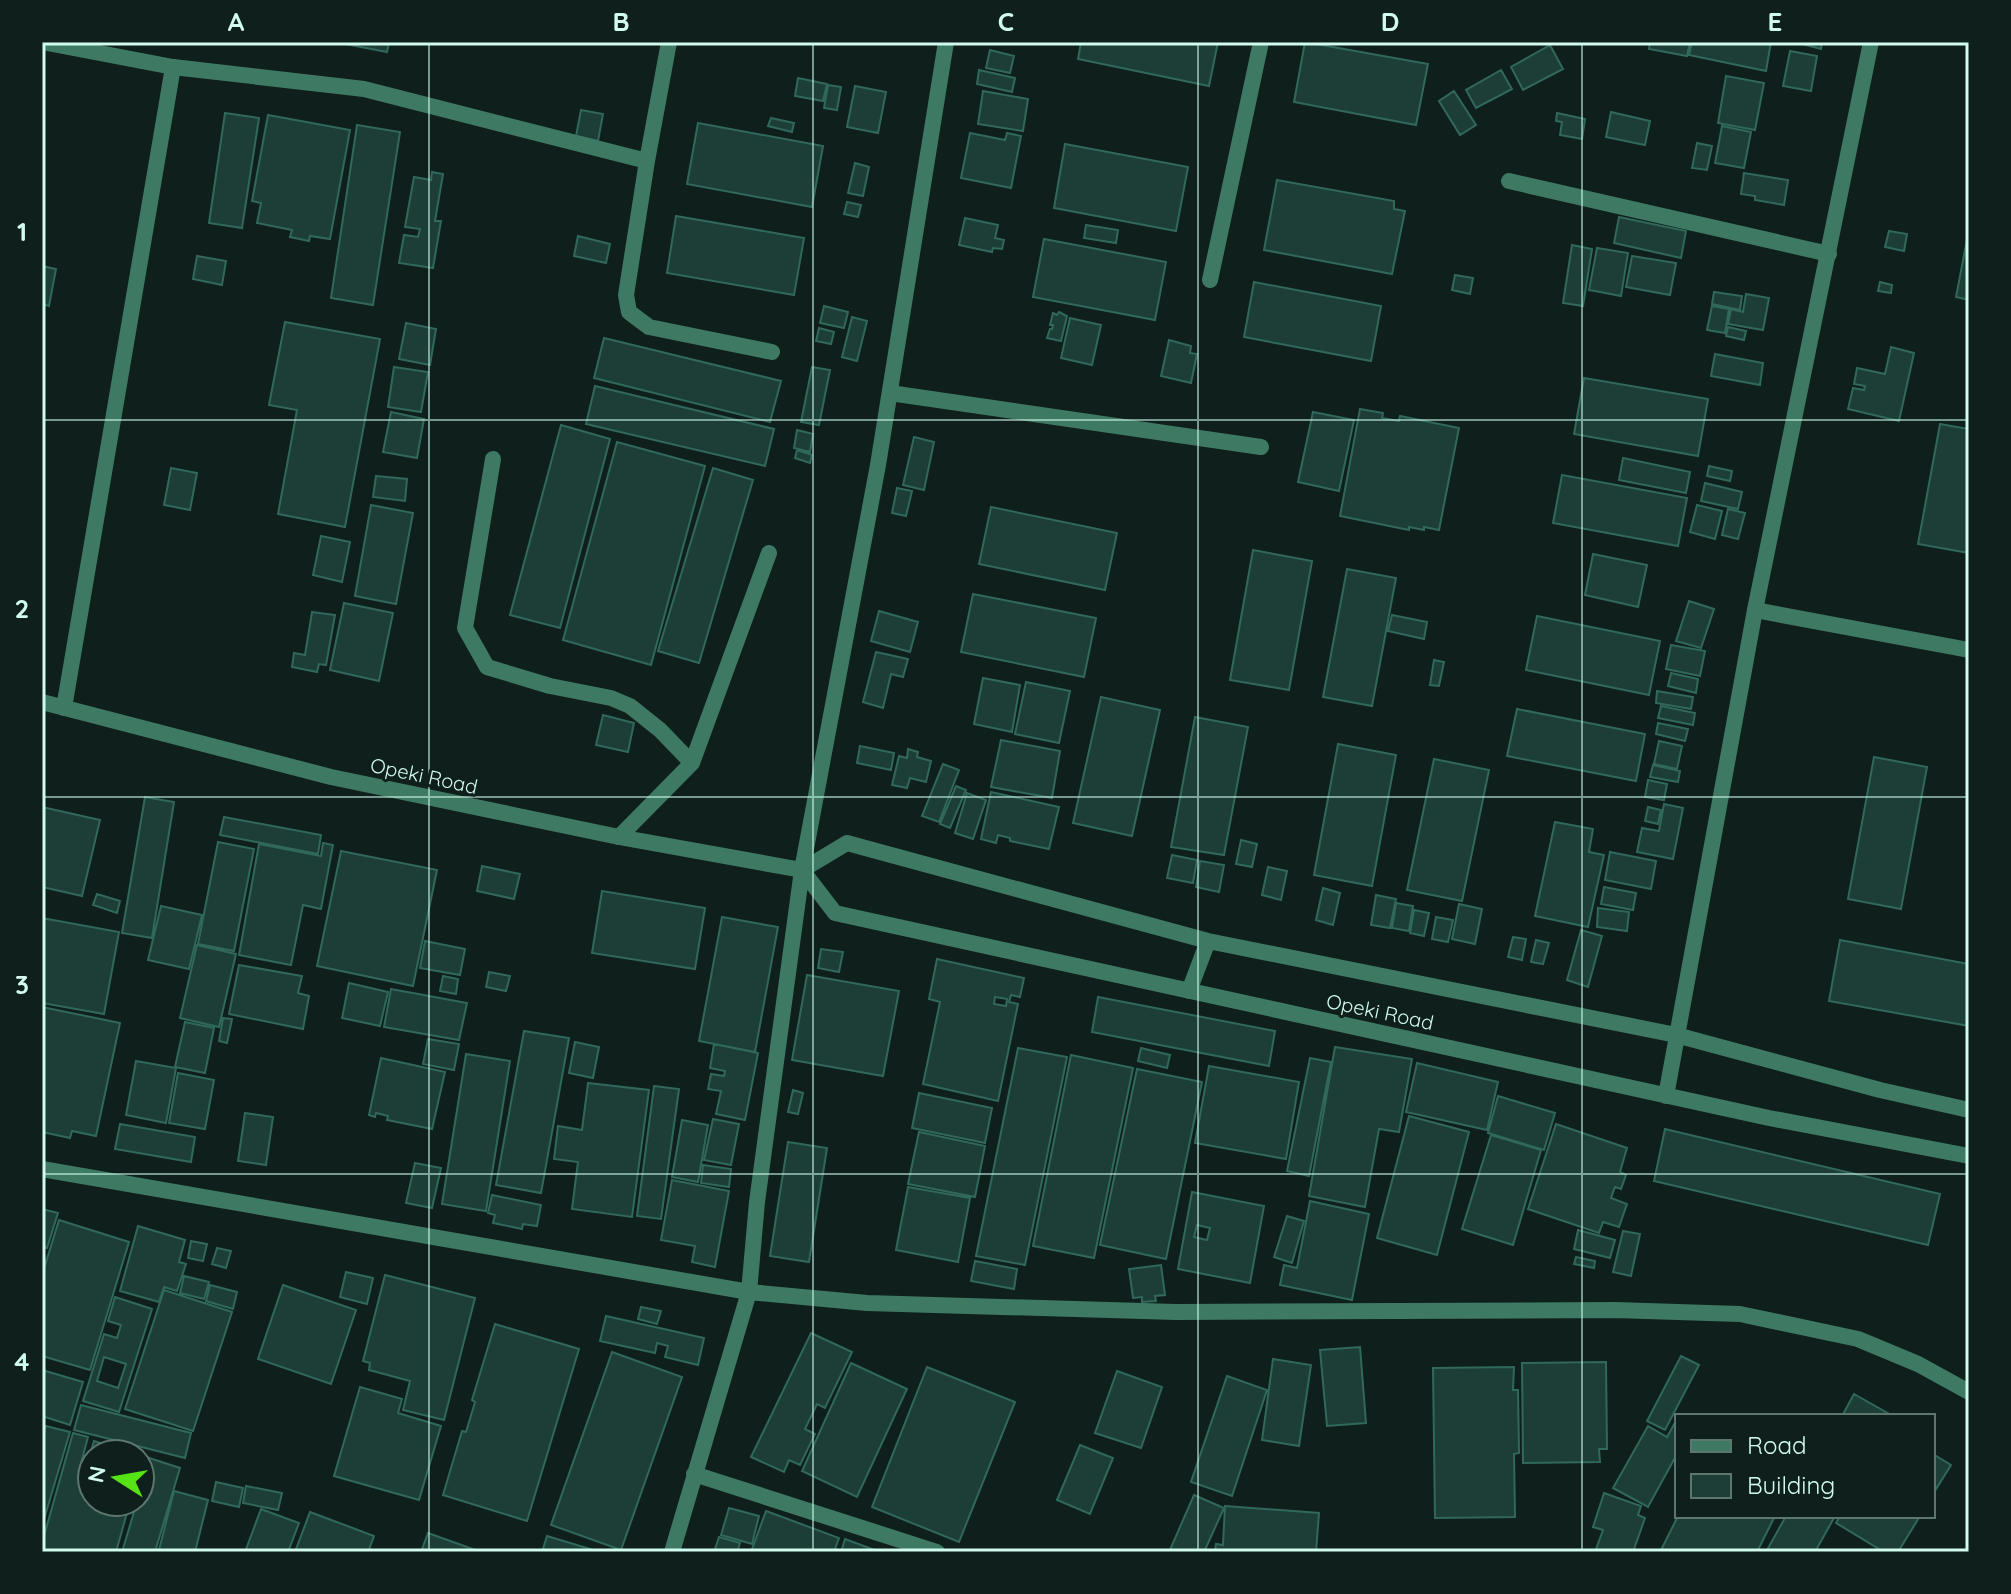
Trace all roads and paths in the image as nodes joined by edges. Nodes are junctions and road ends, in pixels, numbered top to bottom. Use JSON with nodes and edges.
{"nodes":[{"id":1,"x":42,"y":42,"type":"edge"},
{"id":2,"x":669,"y":42,"type":"edge"},
{"id":3,"x":946,"y":42,"type":"edge"},
{"id":4,"x":1261,"y":42,"type":"edge"},
{"id":5,"x":1871,"y":42,"type":"edge"},
{"id":6,"x":173,"y":67,"type":"junction"},
{"id":7,"x":647,"y":161,"type":"junction"},
{"id":8,"x":1509,"y":181,"type":"dead end"},
{"id":9,"x":1829,"y":254,"type":"junction"},
{"id":10,"x":1210,"y":280,"type":"dead end"},
{"id":11,"x":772,"y":352,"type":"dead end"},
{"id":12,"x":890,"y":393,"type":"junction"},
{"id":13,"x":1261,"y":447,"type":"dead end"},
{"id":14,"x":493,"y":459,"type":"dead end"},
{"id":15,"x":769,"y":553,"type":"dead end"},
{"id":16,"x":1755,"y":610,"type":"junction"},
{"id":17,"x":1969,"y":650,"type":"edge"},
{"id":18,"x":42,"y":702,"type":"edge"},
{"id":19,"x":64,"y":708,"type":"junction"},
{"id":20,"x":692,"y":763,"type":"junction"},
{"id":21,"x":619,"y":837,"type":"junction"},
{"id":22,"x":802,"y":870,"type":"junction"},
{"id":23,"x":1208,"y":941,"type":"junction"},
{"id":24,"x":1189,"y":991,"type":"junction"},
{"id":25,"x":1676,"y":1035,"type":"junction"},
{"id":26,"x":1666,"y":1096,"type":"junction"},
{"id":27,"x":1969,"y":1110,"type":"edge"},
{"id":28,"x":1969,"y":1156,"type":"edge"},
{"id":29,"x":42,"y":1169,"type":"edge"},
{"id":30,"x":749,"y":1292,"type":"junction"},
{"id":31,"x":1969,"y":1392,"type":"edge"},
{"id":32,"x":694,"y":1474,"type":"junction"},
{"id":33,"x":672,"y":1552,"type":"edge"},
{"id":34,"x":937,"y":1552,"type":"edge"}],
"edges":[{"from":1,"to":6,"type":"street"},
{"from":2,"to":7,"type":"street"},
{"from":3,"to":12,"type":"street"},
{"from":4,"to":10,"type":"street"},
{"from":5,"to":9,"type":"street"},
{"from":6,"to":7,"type":"street"},
{"from":6,"to":19,"type":"street"},
{"from":7,"to":11,"type":"street"},
{"from":8,"to":9,"type":"street"},
{"from":9,"to":16,"type":"street"},
{"from":12,"to":13,"type":"street"},
{"from":12,"to":22,"type":"street"},
{"from":14,"to":20,"type":"street"},
{"from":15,"to":20,"type":"street"},
{"from":16,"to":17,"type":"street"},
{"from":16,"to":25,"type":"street"},
{"from":18,"to":19,"type":"street","name":"Opeki Road"},
{"from":19,"to":21,"type":"street","name":"Opeki Road"},
{"from":20,"to":21,"type":"street"},
{"from":21,"to":22,"type":"street","name":"Opeki Road"},
{"from":22,"to":23,"type":"street","name":"Opeki Road"},
{"from":22,"to":24,"type":"street","name":"Opeki Road"},
{"from":22,"to":30,"type":"street"},
{"from":23,"to":24,"type":"street"},
{"from":23,"to":25,"type":"street","name":"Opeki Road"},
{"from":24,"to":26,"type":"street","name":"Opeki Road"},
{"from":25,"to":26,"type":"street"},
{"from":25,"to":27,"type":"street","name":"Opeki Road"},
{"from":26,"to":28,"type":"street","name":"Opeki Road"},
{"from":29,"to":30,"type":"street"},
{"from":30,"to":31,"type":"street"},
{"from":30,"to":32,"type":"street"},
{"from":32,"to":33,"type":"street"},
{"from":32,"to":34,"type":"street"}]}
